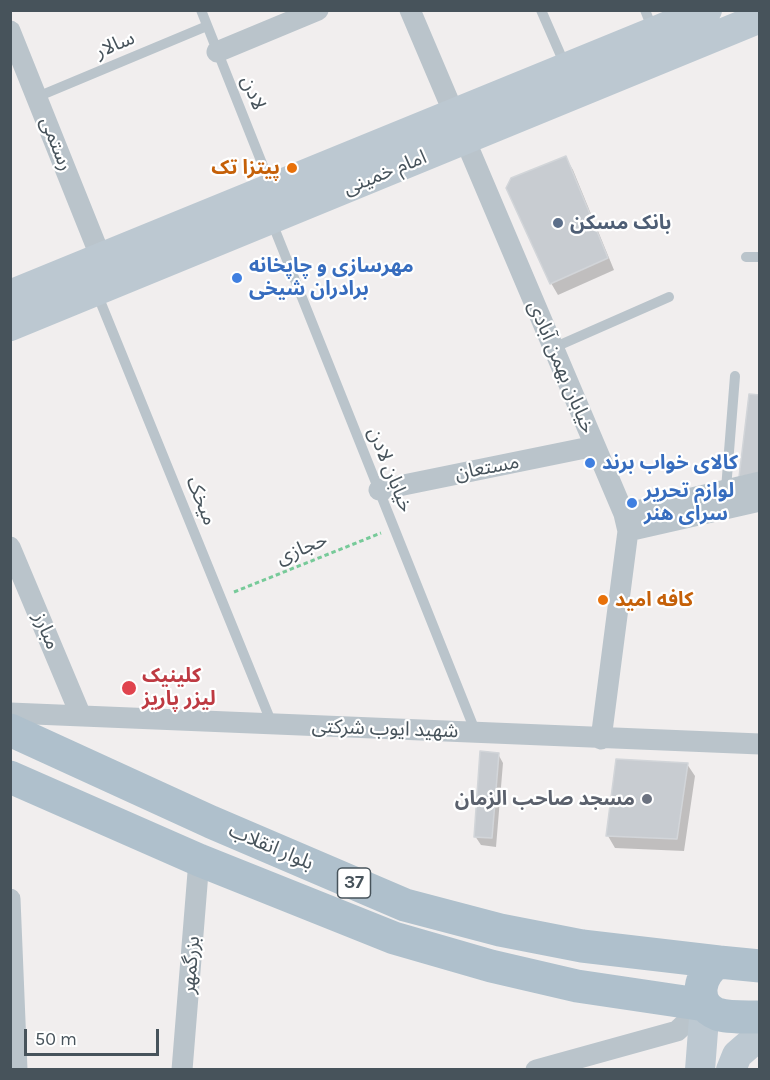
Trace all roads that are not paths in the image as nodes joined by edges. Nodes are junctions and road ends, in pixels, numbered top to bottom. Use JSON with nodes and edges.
{"nodes":[{"id":1,"x":201,"y":10,"type":"edge"},
{"id":2,"x":318,"y":10,"type":"edge"},
{"id":3,"x":410,"y":10,"type":"edge"},
{"id":4,"x":541,"y":10,"type":"edge"},
{"id":5,"x":707,"y":10,"type":"edge"},
{"id":6,"x":759,"y":18,"type":"edge"},
{"id":7,"x":650,"y":21,"type":"edge"},
{"id":8,"x":207,"y":26,"type":"junction"},
{"id":9,"x":10,"y":31,"type":"edge"},
{"id":10,"x":217,"y":52,"type":"junction"},
{"id":11,"x":566,"y":68,"type":"junction"},
{"id":12,"x":37,"y":97,"type":"junction"},
{"id":13,"x":459,"y":127,"type":"junction"},
{"id":14,"x":272,"y":188,"type":"junction"},
{"id":15,"x":271,"y":220,"type":"junction"},
{"id":16,"x":746,"y":257,"type":"dead end"},
{"id":17,"x":759,"y":257,"type":"edge"},
{"id":18,"x":101,"y":258,"type":"junction"},
{"id":19,"x":96,"y":291,"type":"junction"},
{"id":20,"x":10,"y":295,"type":"edge"},
{"id":21,"x":669,"y":297,"type":"dead end"},
{"id":22,"x":10,"y":326,"type":"edge"},
{"id":23,"x":553,"y":348,"type":"junction"},
{"id":24,"x":735,"y":376,"type":"dead end"},
{"id":25,"x":595,"y":446,"type":"junction"},
{"id":26,"x":759,"y":482,"type":"edge"},
{"id":27,"x":726,"y":489,"type":"junction"},
{"id":28,"x":379,"y":490,"type":"junction"},
{"id":29,"x":759,"y":501,"type":"edge"},
{"id":30,"x":626,"y":523,"type":"junction"},
{"id":31,"x":10,"y":547,"type":"edge"},
{"id":32,"x":10,"y":712,"type":"edge"},
{"id":33,"x":81,"y":716,"type":"junction"},
{"id":34,"x":272,"y":724,"type":"junction"},
{"id":35,"x":10,"y":730,"type":"edge"},
{"id":36,"x":477,"y":733,"type":"junction"},
{"id":37,"x":601,"y":739,"type":"junction"},
{"id":38,"x":759,"y":744,"type":"edge"},
{"id":39,"x":10,"y":777,"type":"edge"},
{"id":40,"x":199,"y":860,"type":"junction"},
{"id":41,"x":10,"y":899,"type":"edge"},
{"id":42,"x":719,"y":962,"type":"junction"},
{"id":43,"x":759,"y":966,"type":"edge"},
{"id":44,"x":12,"y":1000,"type":"edge"},
{"id":45,"x":705,"y":1005,"type":"junction"},
{"id":46,"x":759,"y":1017,"type":"edge"},
{"id":47,"x":759,"y":1035,"type":"edge"},
{"id":48,"x":17,"y":1070,"type":"edge"},
{"id":49,"x":182,"y":1070,"type":"edge"},
{"id":50,"x":536,"y":1070,"type":"edge"},
{"id":51,"x":700,"y":1070,"type":"edge"},
{"id":52,"x":731,"y":1070,"type":"edge"}],
"edges":[{"from":1,"to":8,"type":"lane","name":"لادن"},
{"from":2,"to":10,"type":"street"},
{"from":3,"to":13,"type":"street","name":"خیابان بهمن آبادی"},
{"from":4,"to":11,"type":"lane"},
{"from":5,"to":7,"type":"main road","name":"امام خمینی"},
{"from":6,"to":13,"type":"main road","name":"امام خمینی"},
{"from":7,"to":11,"type":"main road","name":"امام خمینی"},
{"from":8,"to":10,"type":"lane","name":"لادن"},
{"from":8,"to":12,"type":"lane","name":"سالار"},
{"from":9,"to":12,"type":"street","name":"رستمی"},
{"from":10,"to":14,"type":"lane","name":"لادن"},
{"from":11,"to":13,"type":"main road","name":"امام خمینی"},
{"from":12,"to":18,"type":"street","name":"رستمی"},
{"from":13,"to":14,"type":"main road","name":"امام خمینی"},
{"from":13,"to":15,"type":"main road","name":"امام خمینی"},
{"from":13,"to":23,"type":"street","name":"خیابان بهمن آبادی"},
{"from":14,"to":18,"type":"main road","name":"امام خمینی"},
{"from":15,"to":19,"type":"main road","name":"امام خمینی"},
{"from":15,"to":28,"type":"lane","name":"خیابان لادن"},
{"from":16,"to":17,"type":"lane"},
{"from":18,"to":20,"type":"main road","name":"امام خمینی"},
{"from":19,"to":22,"type":"main road","name":"امام خمینی"},
{"from":19,"to":34,"type":"lane","name":"میخک"},
{"from":21,"to":23,"type":"lane"},
{"from":23,"to":25,"type":"street","name":"خیابان بهمن آبادی"},
{"from":24,"to":27,"type":"lane"},
{"from":25,"to":28,"type":"street","name":"مستعان"},
{"from":25,"to":30,"type":"street","name":"خیابان بهمن آبادی"},
{"from":26,"to":27,"type":"street"},
{"from":27,"to":30,"type":"street"},
{"from":28,"to":36,"type":"lane","name":"خیابان لادن"},
{"from":29,"to":30,"type":"street"},
{"from":30,"to":37,"type":"street"},
{"from":31,"to":33,"type":"street","name":"مبارز"},
{"from":32,"to":33,"type":"street","name":"شهید ایوب شرکتی"},
{"from":33,"to":34,"type":"street","name":"شهید ایوب شرکتی"},
{"from":34,"to":36,"type":"street","name":"شهید ایوب شرکتی"},
{"from":35,"to":42,"type":"main road","name":"بلوار انقلاب","number":"37"},
{"from":36,"to":37,"type":"street","name":"شهید ایوب شرکتی"},
{"from":37,"to":38,"type":"street","name":"شهید ایوب شرکتی"},
{"from":39,"to":40,"type":"main road","name":"بلوار انقلاب","number":"37"},
{"from":40,"to":45,"type":"main road","name":"بلوار انقلاب","number":"37"},
{"from":40,"to":49,"type":"street","name":"بزرگمهر"},
{"from":41,"to":44,"type":"street"},
{"from":42,"to":43,"type":"main road","number":"37"},
{"from":42,"to":45,"type":"main road"},
{"from":44,"to":48,"type":"street"},
{"from":45,"to":46,"type":"main road","number":"37"},
{"from":45,"to":50,"type":"street"},
{"from":45,"to":51,"type":"main road"},
{"from":47,"to":52,"type":"main road"}]}
